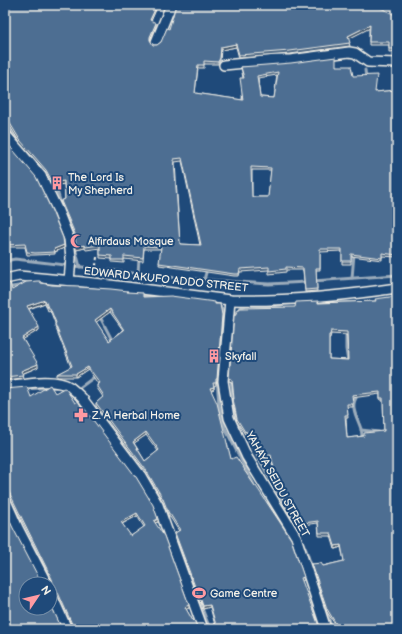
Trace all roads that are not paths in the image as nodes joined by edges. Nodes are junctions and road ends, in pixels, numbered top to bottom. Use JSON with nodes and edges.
{"nodes":[{"id":1,"x":171,"y":5,"type":"edge"},
{"id":2,"x":156,"y":42,"type":"dead end"},
{"id":3,"x":397,"y":63,"type":"edge"},
{"id":4,"x":224,"y":65,"type":"dead end"},
{"id":5,"x":5,"y":134,"type":"edge"},
{"id":6,"x":5,"y":279,"type":"edge"},
{"id":7,"x":69,"y":281,"type":"junction"},
{"id":8,"x":397,"y":288,"type":"edge"},
{"id":9,"x":230,"y":300,"type":"junction"},
{"id":10,"x":5,"y":386,"type":"edge"},
{"id":11,"x":5,"y":499,"type":"edge"},
{"id":12,"x":43,"y":576,"type":"edge"},
{"id":13,"x":58,"y":609,"type":"edge"},
{"id":14,"x":67,"y":629,"type":"edge"},
{"id":15,"x":204,"y":629,"type":"edge"},
{"id":16,"x":326,"y":629,"type":"edge"}],
"edges":[{"from":1,"to":2,"type":"street"},
{"from":3,"to":4,"type":"street"},
{"from":5,"to":7,"type":"street"},
{"from":6,"to":7,"type":"street","name":"EDWARD AKUFO ADDO STREET"},
{"from":7,"to":9,"type":"street","name":"EDWARD AKUFO ADDO STREET"},
{"from":8,"to":9,"type":"street","name":"EDWARD AKUFO ADDO STREET"},
{"from":9,"to":16,"type":"street","name":"YAHAYA SEIDU STREET"},
{"from":10,"to":15,"type":"street"},
{"from":11,"to":12,"type":"street"},
{"from":13,"to":14,"type":"street"}]}
